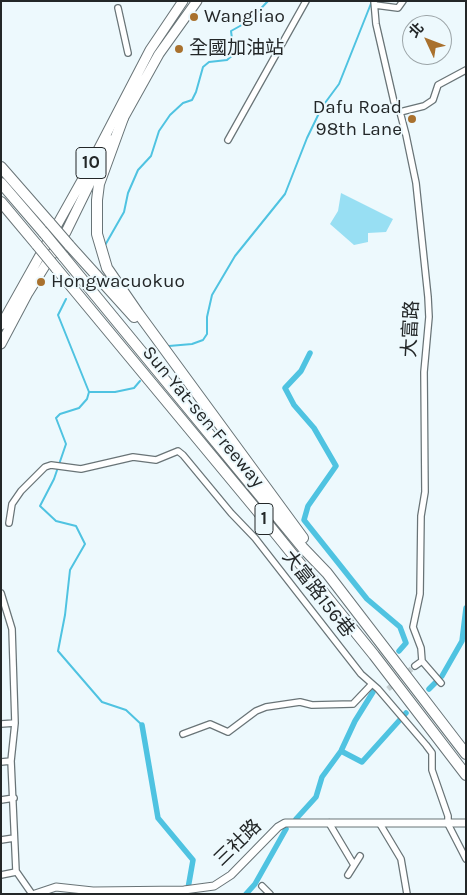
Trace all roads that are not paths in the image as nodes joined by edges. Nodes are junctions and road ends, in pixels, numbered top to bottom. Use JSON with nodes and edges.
{"nodes":[{"id":1,"x":183,"y":1,"type":"edge"},
{"id":2,"x":197,"y":1,"type":"edge"},
{"id":3,"x":306,"y":1,"type":"edge"},
{"id":4,"x":404,"y":1,"type":"edge"},
{"id":5,"x":374,"y":3,"type":"edge"},
{"id":6,"x":118,"y":8,"type":"dead end"},
{"id":7,"x":128,"y":53,"type":"dead end"},
{"id":8,"x":466,"y":70,"type":"edge"},
{"id":9,"x":400,"y":112,"type":"junction"},
{"id":10,"x":122,"y":118,"type":"junction"},
{"id":11,"x":228,"y":140,"type":"dead end"},
{"id":12,"x":1,"y":167,"type":"edge"},
{"id":13,"x":1,"y":183,"type":"edge"},
{"id":14,"x":1,"y":202,"type":"edge"},
{"id":15,"x":1,"y":212,"type":"edge"},
{"id":16,"x":24,"y":230,"type":"junction"},
{"id":17,"x":1,"y":325,"type":"edge"},
{"id":18,"x":1,"y":344,"type":"edge"},
{"id":19,"x":168,"y":354,"type":"junction"},
{"id":20,"x":9,"y":523,"type":"dead end"},
{"id":21,"x":327,"y":573,"type":"junction"},
{"id":22,"x":1,"y":593,"type":"edge"},
{"id":23,"x":422,"y":661,"type":"junction"},
{"id":24,"x":415,"y":666,"type":"tunnel mouth"},
{"id":25,"x":442,"y":683,"type":"dead end"},
{"id":26,"x":372,"y":684,"type":"junction"},
{"id":27,"x":388,"y":689,"type":"tunnel mouth"},
{"id":28,"x":382,"y":694,"type":"junction"},
{"id":29,"x":15,"y":723,"type":"junction"},
{"id":30,"x":1,"y":724,"type":"edge"},
{"id":31,"x":183,"y":734,"type":"dead end"},
{"id":32,"x":466,"y":754,"type":"edge"},
{"id":33,"x":11,"y":761,"type":"junction"},
{"id":34,"x":1,"y":762,"type":"edge"},
{"id":35,"x":466,"y":775,"type":"edge"},
{"id":36,"x":14,"y":798,"type":"junction"},
{"id":37,"x":1,"y":800,"type":"edge"},
{"id":38,"x":329,"y":823,"type":"junction"},
{"id":39,"x":466,"y":823,"type":"edge"},
{"id":40,"x":380,"y":824,"type":"junction"},
{"id":41,"x":448,"y":824,"type":"junction"},
{"id":42,"x":14,"y":838,"type":"junction"},
{"id":43,"x":1,"y":840,"type":"edge"},
{"id":44,"x":360,"y":856,"type":"dead end"},
{"id":45,"x":466,"y":860,"type":"edge"},
{"id":46,"x":354,"y":865,"type":"junction"},
{"id":47,"x":16,"y":872,"type":"junction"},
{"id":48,"x":1,"y":875,"type":"edge"},
{"id":49,"x":348,"y":875,"type":"dead end"},
{"id":50,"x":262,"y":886,"type":"dead end"},
{"id":51,"x":33,"y":894,"type":"edge"},
{"id":52,"x":270,"y":894,"type":"edge"},
{"id":53,"x":407,"y":894,"type":"edge"}],
"edges":[{"from":1,"to":17,"type":"main road","number":"10"},
{"from":2,"to":10,"type":"main road","number":"10"},
{"from":3,"to":11,"type":"street"},
{"from":4,"to":5,"type":"street"},
{"from":5,"to":9,"type":"street","name":"大富路"},
{"from":6,"to":7,"type":"street"},
{"from":8,"to":9,"type":"street"},
{"from":9,"to":23,"type":"street","name":"大富路"},
{"from":10,"to":18,"type":"main road","number":"10"},
{"from":10,"to":19,"type":"highway"},
{"from":12,"to":19,"type":"highway","bridge":true},
{"from":13,"to":21,"type":"highway","name":"Sun Yat-sen Freeway","number":"1","bridge":true},
{"from":14,"to":16,"type":"highway","name":"Sun Yat-sen Freeway","number":"1"},
{"from":15,"to":16,"type":"highway"},
{"from":16,"to":35,"type":"highway","name":"Sun Yat-sen Freeway","number":"1","bridge":true},
{"from":19,"to":21,"type":"highway"},
{"from":20,"to":26,"type":"street","name":"大富路156巷"},
{"from":21,"to":32,"type":"highway","name":"Sun Yat-sen Freeway","number":"1"},
{"from":22,"to":29,"type":"street"},
{"from":23,"to":24,"type":"street"},
{"from":23,"to":25,"type":"street","name":"大富路"},
{"from":26,"to":28,"type":"street"},
{"from":26,"to":31,"type":"street"},
{"from":27,"to":28,"type":"street"},
{"from":28,"to":41,"type":"street"},
{"from":29,"to":30,"type":"street"},
{"from":29,"to":33,"type":"street"},
{"from":33,"to":34,"type":"street"},
{"from":33,"to":36,"type":"street"},
{"from":36,"to":37,"type":"street"},
{"from":36,"to":42,"type":"street"},
{"from":38,"to":40,"type":"street","name":"三社路"},
{"from":38,"to":46,"type":"street"},
{"from":38,"to":51,"type":"street","name":"三社路"},
{"from":39,"to":41,"type":"street","name":"三社路"},
{"from":40,"to":41,"type":"street","name":"三社路"},
{"from":40,"to":53,"type":"street"},
{"from":41,"to":45,"type":"street"},
{"from":42,"to":43,"type":"street"},
{"from":42,"to":47,"type":"street"},
{"from":44,"to":46,"type":"street"},
{"from":46,"to":49,"type":"street"},
{"from":47,"to":48,"type":"street"},
{"from":47,"to":51,"type":"street"},
{"from":50,"to":52,"type":"street"}]}
